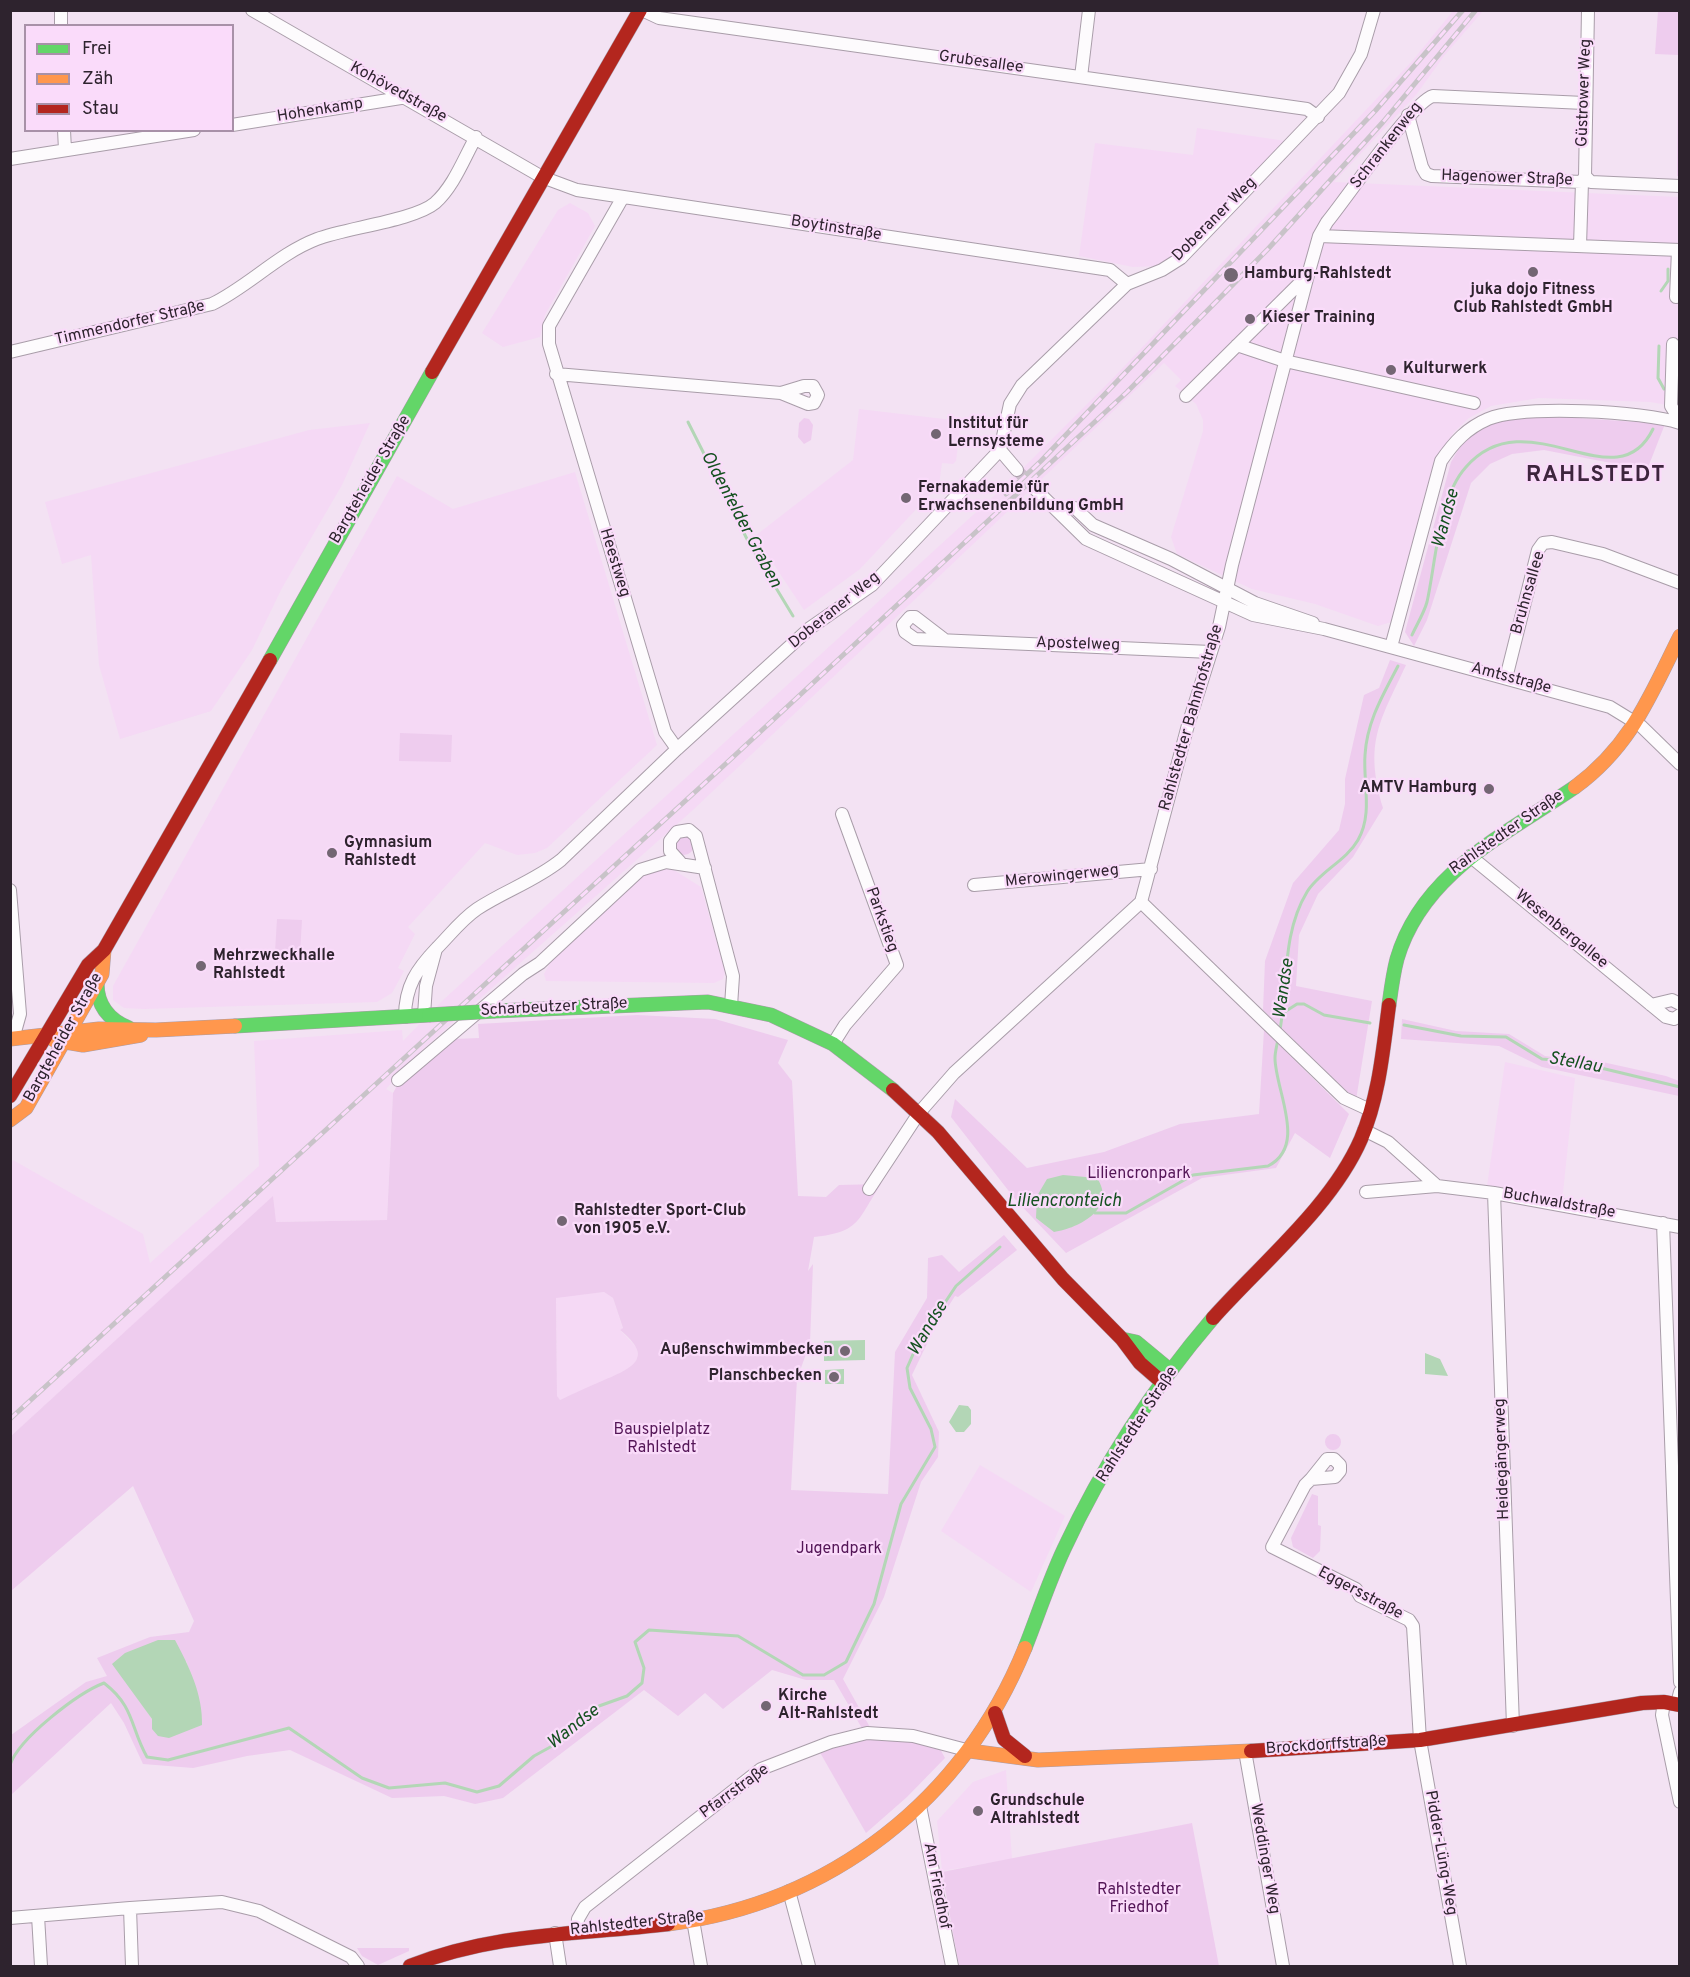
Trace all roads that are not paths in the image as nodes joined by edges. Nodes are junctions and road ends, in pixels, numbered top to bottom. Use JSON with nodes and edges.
{"nodes":[{"id":1,"x":252,"y":10,"type":"edge"},
{"id":2,"x":641,"y":10,"type":"edge"},
{"id":3,"x":1089,"y":10,"type":"edge"},
{"id":4,"x":1374,"y":10,"type":"edge"},
{"id":5,"x":1588,"y":10,"type":"edge"},
{"id":6,"x":1081,"y":77,"type":"junction"},
{"id":7,"x":407,"y":97,"type":"junction"},
{"id":8,"x":1584,"y":103,"type":"junction"},
{"id":9,"x":1408,"y":115,"type":"junction"},
{"id":10,"x":1318,"y":117,"type":"junction"},
{"id":11,"x":234,"y":125,"type":"edge"},
{"id":12,"x":64,"y":132,"type":"edge"},
{"id":13,"x":181,"y":132,"type":"edge"},
{"id":14,"x":476,"y":137,"type":"junction"},
{"id":15,"x":65,"y":150,"type":"junction"},
{"id":16,"x":10,"y":159,"type":"edge"},
{"id":17,"x":542,"y":177,"type":"junction"},
{"id":18,"x":1584,"y":179,"type":"junction"},
{"id":19,"x":1680,"y":186,"type":"edge"},
{"id":20,"x":622,"y":197,"type":"junction"},
{"id":21,"x":1319,"y":236,"type":"junction"},
{"id":22,"x":1580,"y":246,"type":"junction"},
{"id":23,"x":1679,"y":250,"type":"edge"},
{"id":24,"x":1308,"y":275,"type":"junction"},
{"id":25,"x":1127,"y":284,"type":"junction"},
{"id":26,"x":1676,"y":297,"type":"dead end"},
{"id":27,"x":1673,"y":344,"type":"dead end"},
{"id":28,"x":1237,"y":345,"type":"junction"},
{"id":29,"x":10,"y":352,"type":"edge"},
{"id":30,"x":1285,"y":361,"type":"junction"},
{"id":31,"x":556,"y":374,"type":"junction"},
{"id":32,"x":781,"y":393,"type":"dead end"},
{"id":33,"x":1186,"y":396,"type":"dead end"},
{"id":34,"x":1474,"y":403,"type":"dead end"},
{"id":35,"x":1680,"y":422,"type":"edge"},
{"id":36,"x":1000,"y":450,"type":"junction"},
{"id":37,"x":1017,"y":470,"type":"tunnel mouth"},
{"id":38,"x":1034,"y":488,"type":"tunnel mouth"},
{"id":39,"x":1075,"y":508,"type":"dead end"},
{"id":40,"x":1159,"y":563,"type":"junction"},
{"id":41,"x":1228,"y":584,"type":"junction"},
{"id":42,"x":1680,"y":584,"type":"edge"},
{"id":43,"x":1224,"y":603,"type":"junction"},
{"id":44,"x":1324,"y":629,"type":"junction"},
{"id":45,"x":1680,"y":636,"type":"edge"},
{"id":46,"x":945,"y":640,"type":"dead end"},
{"id":47,"x":1392,"y":647,"type":"junction"},
{"id":48,"x":1211,"y":652,"type":"junction"},
{"id":49,"x":1506,"y":678,"type":"junction"},
{"id":50,"x":1636,"y":721,"type":"junction"},
{"id":51,"x":677,"y":749,"type":"junction"},
{"id":52,"x":1680,"y":764,"type":"edge"},
{"id":53,"x":842,"y":814,"type":"dead end"},
{"id":54,"x":1470,"y":856,"type":"junction"},
{"id":55,"x":680,"y":862,"type":"junction"},
{"id":56,"x":705,"y":868,"type":"junction"},
{"id":57,"x":1151,"y":868,"type":"junction"},
{"id":58,"x":974,"y":885,"type":"dead end"},
{"id":59,"x":10,"y":890,"type":"edge"},
{"id":60,"x":1141,"y":902,"type":"junction"},
{"id":61,"x":437,"y":948,"type":"junction"},
{"id":62,"x":104,"y":950,"type":"junction"},
{"id":63,"x":97,"y":982,"type":"junction"},
{"id":64,"x":1680,"y":1004,"type":"edge"},
{"id":65,"x":1651,"y":1005,"type":"junction"},
{"id":66,"x":730,"y":1006,"type":"junction"},
{"id":67,"x":426,"y":1015,"type":"junction"},
{"id":68,"x":1680,"y":1015,"type":"edge"},
{"id":69,"x":405,"y":1017,"type":"junction"},
{"id":70,"x":129,"y":1028,"type":"junction"},
{"id":71,"x":156,"y":1030,"type":"junction"},
{"id":72,"x":45,"y":1037,"type":"junction"},
{"id":73,"x":67,"y":1037,"type":"junction"},
{"id":74,"x":12,"y":1039,"type":"edge"},
{"id":75,"x":833,"y":1044,"type":"junction"},
{"id":76,"x":398,"y":1080,"type":"dead end"},
{"id":77,"x":10,"y":1096,"type":"edge"},
{"id":78,"x":1370,"y":1110,"type":"junction"},
{"id":79,"x":919,"y":1113,"type":"junction"},
{"id":80,"x":10,"y":1120,"type":"edge"},
{"id":81,"x":1364,"y":1130,"type":"junction"},
{"id":82,"x":1437,"y":1186,"type":"junction"},
{"id":83,"x":868,"y":1189,"type":"dead end"},
{"id":84,"x":1366,"y":1192,"type":"dead end"},
{"id":85,"x":1494,"y":1193,"type":"junction"},
{"id":86,"x":1663,"y":1223,"type":"junction"},
{"id":87,"x":1680,"y":1227,"type":"edge"},
{"id":88,"x":1122,"y":1339,"type":"junction"},
{"id":89,"x":1172,"y":1371,"type":"junction"},
{"id":90,"x":1163,"y":1383,"type":"junction"},
{"id":91,"x":1311,"y":1479,"type":"dead end"},
{"id":92,"x":1680,"y":1682,"type":"edge"},
{"id":93,"x":1675,"y":1701,"type":"edge"},
{"id":94,"x":995,"y":1713,"type":"junction"},
{"id":95,"x":1514,"y":1726,"type":"junction"},
{"id":96,"x":1420,"y":1740,"type":"junction"},
{"id":97,"x":970,"y":1751,"type":"junction"},
{"id":98,"x":1245,"y":1751,"type":"junction"},
{"id":99,"x":1038,"y":1760,"type":"junction"},
{"id":100,"x":1680,"y":1802,"type":"edge"},
{"id":101,"x":920,"y":1806,"type":"junction"},
{"id":102,"x":789,"y":1891,"type":"junction"},
{"id":103,"x":130,"y":1908,"type":"junction"},
{"id":104,"x":38,"y":1916,"type":"junction"},
{"id":105,"x":10,"y":1918,"type":"edge"},
{"id":106,"x":693,"y":1920,"type":"junction"},
{"id":107,"x":577,"y":1932,"type":"junction"},
{"id":108,"x":555,"y":1933,"type":"junction"},
{"id":109,"x":41,"y":1966,"type":"edge"},
{"id":110,"x":132,"y":1966,"type":"edge"},
{"id":111,"x":358,"y":1966,"type":"edge"},
{"id":112,"x":410,"y":1966,"type":"edge"},
{"id":113,"x":560,"y":1966,"type":"edge"},
{"id":114,"x":700,"y":1966,"type":"edge"},
{"id":115,"x":809,"y":1966,"type":"edge"},
{"id":116,"x":952,"y":1966,"type":"edge"},
{"id":117,"x":1283,"y":1966,"type":"edge"},
{"id":118,"x":1460,"y":1966,"type":"edge"}],
"edges":[{"from":1,"to":7,"type":"street","name":"Kohövedstraße"},
{"from":2,"to":6,"type":"street","name":"Grubesallee"},
{"from":2,"to":17,"type":"main road","name":"Bargteheider Straße"},
{"from":3,"to":6,"type":"street"},
{"from":4,"to":10,"type":"street","name":"Doberaner Weg"},
{"from":5,"to":8,"type":"street","name":"Güstrower Weg"},
{"from":6,"to":10,"type":"street","name":"Grubesallee"},
{"from":7,"to":11,"type":"street","name":"Hohenkamp"},
{"from":7,"to":14,"type":"street","name":"Kohövedstraße"},
{"from":8,"to":9,"type":"street","name":"Schrankenweg"},
{"from":8,"to":18,"type":"street","name":"Güstrower Weg"},
{"from":9,"to":18,"type":"street","name":"Hagenower Straße"},
{"from":9,"to":21,"type":"street","name":"Schrankenweg"},
{"from":10,"to":25,"type":"street","name":"Doberaner Weg"},
{"from":12,"to":15,"type":"street"},
{"from":13,"to":15,"type":"street"},
{"from":14,"to":17,"type":"street","name":"Kohövedstraße"},
{"from":14,"to":29,"type":"street","name":"Timmendorfer Straße"},
{"from":15,"to":16,"type":"street"},
{"from":17,"to":20,"type":"street","name":"Boytinstraße"},
{"from":17,"to":62,"type":"main road","name":"Bargteheider Straße"},
{"from":18,"to":19,"type":"street","name":"Hagenower Straße"},
{"from":18,"to":22,"type":"street","name":"Güstrower Weg"},
{"from":20,"to":25,"type":"street","name":"Boytinstraße"},
{"from":20,"to":31,"type":"street","name":"Heestweg"},
{"from":21,"to":22,"type":"street"},
{"from":21,"to":24,"type":"street","name":"Rahlstedter Bahnhofstraße"},
{"from":22,"to":23,"type":"street"},
{"from":23,"to":26,"type":"street"},
{"from":24,"to":28,"type":"street"},
{"from":24,"to":30,"type":"street","name":"Rahlstedter Bahnhofstraße"},
{"from":25,"to":36,"type":"street","name":"Doberaner Weg"},
{"from":27,"to":35,"type":"street"},
{"from":28,"to":30,"type":"street"},
{"from":28,"to":33,"type":"street"},
{"from":30,"to":34,"type":"street"},
{"from":30,"to":41,"type":"street","name":"Rahlstedter Bahnhofstraße"},
{"from":31,"to":32,"type":"street"},
{"from":31,"to":51,"type":"street","name":"Heestweg"},
{"from":35,"to":47,"type":"street"},
{"from":36,"to":37,"type":"street"},
{"from":36,"to":51,"type":"street","name":"Doberaner Weg"},
{"from":38,"to":40,"type":"street","name":"Amtsstraße"},
{"from":39,"to":40,"type":"street"},
{"from":40,"to":41,"type":"street","name":"Amtsstraße"},
{"from":40,"to":43,"type":"street","name":"Amtsstraße"},
{"from":41,"to":43,"type":"street","name":"Rahlstedter Bahnhofstraße"},
{"from":41,"to":44,"type":"street","name":"Amtsstraße"},
{"from":42,"to":49,"type":"street","name":"Bruhnsallee"},
{"from":43,"to":44,"type":"street","name":"Amtsstraße"},
{"from":43,"to":48,"type":"street","name":"Rahlstedter Bahnhofstraße"},
{"from":44,"to":47,"type":"street","name":"Amtsstraße"},
{"from":45,"to":50,"type":"main road","name":"Rahlstedter Straße"},
{"from":46,"to":48,"type":"street","name":"Apostelweg"},
{"from":47,"to":49,"type":"street","name":"Amtsstraße"},
{"from":48,"to":57,"type":"street","name":"Rahlstedter Bahnhofstraße"},
{"from":49,"to":50,"type":"street","name":"Amtsstraße"},
{"from":50,"to":52,"type":"street","name":"Amtsstraße"},
{"from":50,"to":54,"type":"main road","name":"Rahlstedter Straße"},
{"from":51,"to":61,"type":"street","name":"Doberaner Weg"},
{"from":53,"to":75,"type":"street","name":"Parkstieg"},
{"from":54,"to":65,"type":"street","name":"Wesenbergallee"},
{"from":54,"to":78,"type":"main road","name":"Rahlstedter Straße"},
{"from":55,"to":56,"type":"street"},
{"from":55,"to":56,"type":"street"},
{"from":55,"to":76,"type":"street"},
{"from":56,"to":66,"type":"street"},
{"from":57,"to":58,"type":"street","name":"Merowingerweg"},
{"from":57,"to":60,"type":"street","name":"Rahlstedter Bahnhofstraße"},
{"from":59,"to":74,"type":"street"},
{"from":60,"to":78,"type":"street"},
{"from":60,"to":79,"type":"street"},
{"from":61,"to":67,"type":"street"},
{"from":61,"to":69,"type":"street","name":"Doberaner Weg"},
{"from":62,"to":63,"type":"main road","name":"Bargteheider Straße"},
{"from":62,"to":72,"type":"main road","name":"Bargteheider Straße"},
{"from":63,"to":70,"type":"main road"},
{"from":63,"to":73,"type":"main road","name":"Bargteheider Straße"},
{"from":64,"to":65,"type":"street"},
{"from":65,"to":68,"type":"street","name":"Wesenbergallee"},
{"from":66,"to":67,"type":"main road","name":"Scharbeutzer Straße","bridge":true},
{"from":66,"to":75,"type":"main road","name":"Scharbeutzer Straße"},
{"from":67,"to":69,"type":"main road","name":"Scharbeutzer Straße"},
{"from":69,"to":71,"type":"main road","name":"Scharbeutzer Straße"},
{"from":70,"to":71,"type":"main road","name":"Scharbeutzer Straße"},
{"from":70,"to":73,"type":"main road","name":"Scharbeutzer Straße"},
{"from":71,"to":73,"type":"main road","name":"Scharbeutzer Straße"},
{"from":72,"to":73,"type":"main road","name":"Scharbeutzer Straße"},
{"from":72,"to":74,"type":"main road","name":"Scharbeutzer Straße"},
{"from":72,"to":77,"type":"main road","name":"Bargteheider Straße"},
{"from":73,"to":80,"type":"main road","name":"Bargteheider Straße"},
{"from":75,"to":79,"type":"main road","name":"Scharbeutzer Straße"},
{"from":78,"to":81,"type":"main road","name":"Rahlstedter Straße"},
{"from":79,"to":83,"type":"street"},
{"from":79,"to":88,"type":"main road"},
{"from":81,"to":82,"type":"street"},
{"from":81,"to":89,"type":"main road","name":"Rahlstedter Straße"},
{"from":82,"to":84,"type":"street","name":"Buchwaldstraße"},
{"from":82,"to":85,"type":"street","name":"Buchwaldstraße"},
{"from":85,"to":86,"type":"street","name":"Buchwaldstraße"},
{"from":85,"to":95,"type":"street","name":"Heidegängerweg"},
{"from":86,"to":87,"type":"street","name":"Buchwaldstraße"},
{"from":86,"to":92,"type":"street"},
{"from":88,"to":89,"type":"main road"},
{"from":88,"to":90,"type":"main road"},
{"from":89,"to":90,"type":"main road","name":"Rahlstedter Straße"},
{"from":90,"to":94,"type":"main road","name":"Rahlstedter Straße"},
{"from":91,"to":96,"type":"street","name":"Eggersstraße"},
{"from":93,"to":95,"type":"main road","name":"Brockdorffstraße"},
{"from":93,"to":100,"type":"street"},
{"from":94,"to":97,"type":"main road","name":"Rahlstedter Straße"},
{"from":94,"to":99,"type":"main road"},
{"from":95,"to":96,"type":"main road","name":"Brockdorffstraße"},
{"from":96,"to":98,"type":"main road","name":"Brockdorffstraße"},
{"from":96,"to":118,"type":"street","name":"Pidder-Lüng-Weg"},
{"from":97,"to":99,"type":"main road","name":"Brockdorffstraße"},
{"from":97,"to":101,"type":"main road","name":"Rahlstedter Straße"},
{"from":97,"to":107,"type":"street","name":"Pfarrstraße"},
{"from":98,"to":99,"type":"main road","name":"Brockdorffstraße"},
{"from":98,"to":117,"type":"street","name":"Weddinger Weg"},
{"from":101,"to":102,"type":"main road","name":"Rahlstedter Straße"},
{"from":101,"to":116,"type":"street","name":"Am Friedhof"},
{"from":102,"to":106,"type":"main road","name":"Rahlstedter Straße"},
{"from":102,"to":115,"type":"street"},
{"from":103,"to":104,"type":"street"},
{"from":103,"to":110,"type":"street"},
{"from":103,"to":111,"type":"street"},
{"from":104,"to":105,"type":"street"},
{"from":104,"to":109,"type":"street"},
{"from":106,"to":107,"type":"main road","name":"Rahlstedter Straße"},
{"from":106,"to":114,"type":"street"},
{"from":107,"to":108,"type":"main road","name":"Rahlstedter Straße"},
{"from":108,"to":112,"type":"main road","name":"Rahlstedter Straße"},
{"from":108,"to":113,"type":"street"}]}
